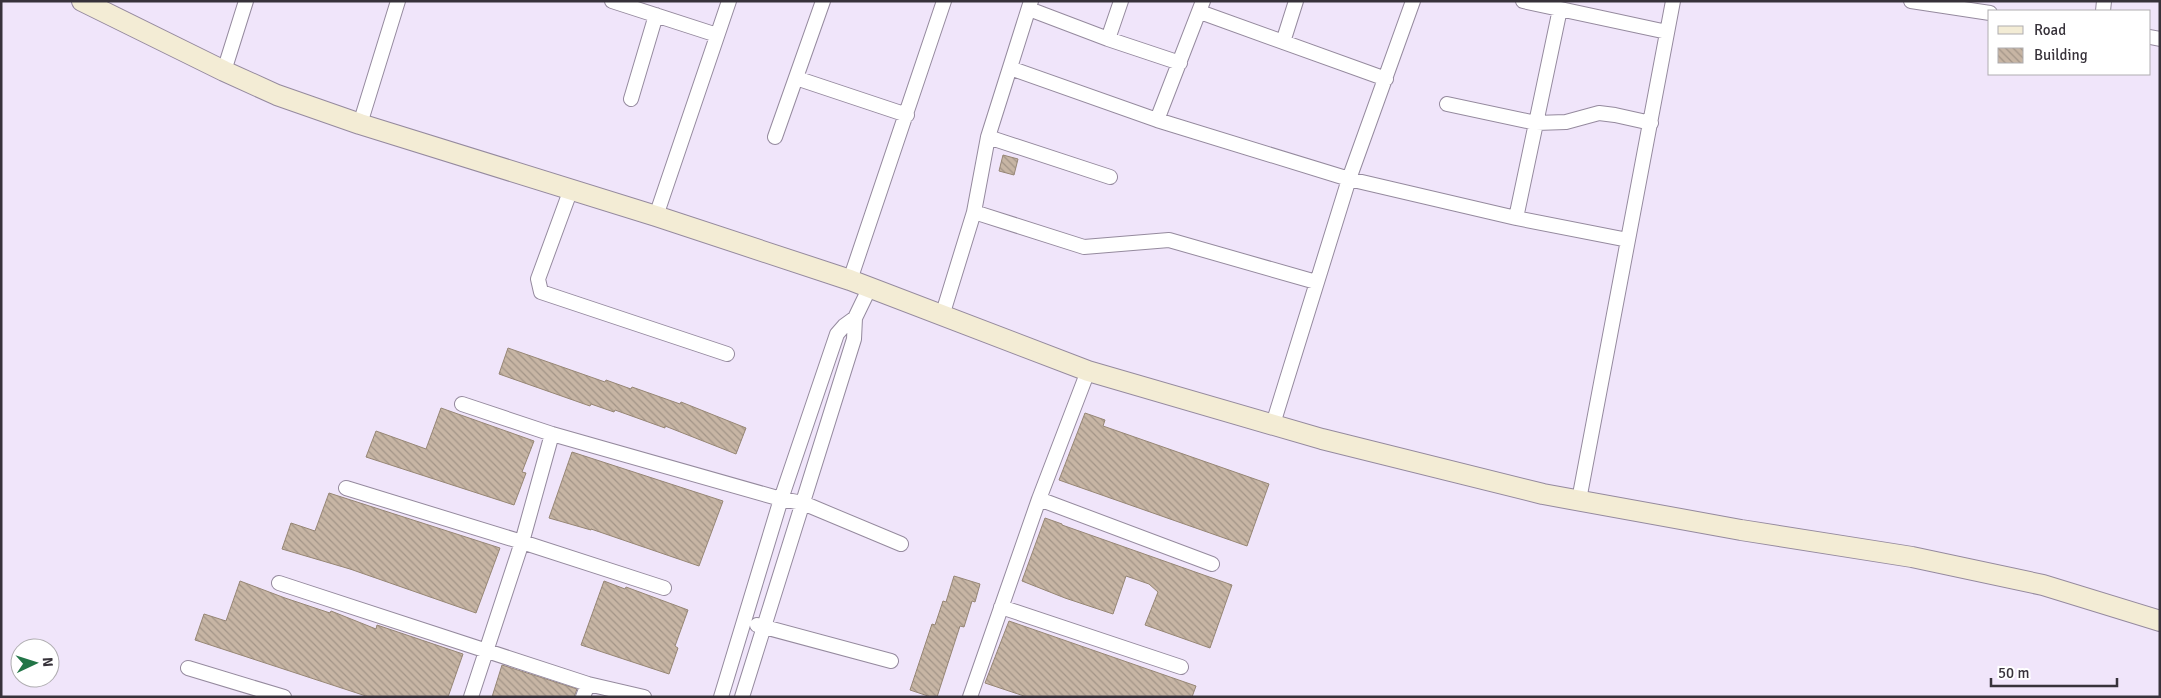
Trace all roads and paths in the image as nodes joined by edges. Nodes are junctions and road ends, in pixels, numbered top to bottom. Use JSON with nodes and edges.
{"nodes":[{"id":1,"x":82,"y":1,"type":"edge"},
{"id":2,"x":246,"y":1,"type":"edge"},
{"id":3,"x":398,"y":1,"type":"edge"},
{"id":4,"x":612,"y":1,"type":"edge"},
{"id":5,"x":729,"y":1,"type":"edge"},
{"id":6,"x":823,"y":1,"type":"edge"},
{"id":7,"x":944,"y":1,"type":"edge"},
{"id":8,"x":1121,"y":1,"type":"edge"},
{"id":9,"x":1296,"y":1,"type":"edge"},
{"id":10,"x":1413,"y":1,"type":"edge"},
{"id":11,"x":1523,"y":1,"type":"edge"},
{"id":12,"x":1673,"y":1,"type":"edge"},
{"id":13,"x":1911,"y":1,"type":"edge"},
{"id":14,"x":1030,"y":5,"type":"edge"},
{"id":15,"x":1202,"y":7,"type":"edge"},
{"id":16,"x":1560,"y":9,"type":"junction"},
{"id":17,"x":1988,"y":13,"type":"edge"},
{"id":18,"x":656,"y":15,"type":"junction"},
{"id":19,"x":1668,"y":32,"type":"junction"},
{"id":20,"x":717,"y":35,"type":"junction"},
{"id":21,"x":1108,"y":39,"type":"junction"},
{"id":22,"x":1283,"y":42,"type":"junction"},
{"id":23,"x":1180,"y":63,"type":"junction"},
{"id":24,"x":1010,"y":68,"type":"junction"},
{"id":25,"x":224,"y":71,"type":"junction"},
{"id":26,"x":796,"y":78,"type":"junction"},
{"id":27,"x":1386,"y":79,"type":"junction"},
{"id":28,"x":631,"y":99,"type":"dead end"},
{"id":29,"x":1447,"y":104,"type":"dead end"},
{"id":30,"x":907,"y":115,"type":"junction"},
{"id":31,"x":1157,"y":120,"type":"junction"},
{"id":32,"x":1650,"y":123,"type":"junction"},
{"id":33,"x":360,"y":124,"type":"junction"},
{"id":34,"x":1536,"y":124,"type":"junction"},
{"id":35,"x":775,"y":137,"type":"dead end"},
{"id":36,"x":988,"y":137,"type":"junction"},
{"id":37,"x":1110,"y":177,"type":"dead end"},
{"id":38,"x":1349,"y":179,"type":"junction"},
{"id":39,"x":571,"y":189,"type":"junction"},
{"id":40,"x":974,"y":212,"type":"junction"},
{"id":41,"x":656,"y":216,"type":"junction"},
{"id":42,"x":1516,"y":218,"type":"junction"},
{"id":43,"x":1628,"y":240,"type":"junction"},
{"id":44,"x":850,"y":280,"type":"junction"},
{"id":45,"x":1316,"y":282,"type":"junction"},
{"id":46,"x":869,"y":288,"type":"junction"},
{"id":47,"x":942,"y":316,"type":"junction"},
{"id":48,"x":855,"y":318,"type":"junction"},
{"id":49,"x":727,"y":354,"type":"dead end"},
{"id":50,"x":1088,"y":371,"type":"junction"},
{"id":51,"x":462,"y":404,"type":"dead end"},
{"id":52,"x":1273,"y":424,"type":"junction"},
{"id":53,"x":552,"y":434,"type":"junction"},
{"id":54,"x":346,"y":488,"type":"dead end"},
{"id":55,"x":781,"y":499,"type":"junction"},
{"id":56,"x":1038,"y":499,"type":"junction"},
{"id":57,"x":1579,"y":500,"type":"junction"},
{"id":58,"x":803,"y":503,"type":"junction"},
{"id":59,"x":522,"y":542,"type":"junction"},
{"id":60,"x":901,"y":544,"type":"dead end"},
{"id":61,"x":1212,"y":564,"type":"dead end"},
{"id":62,"x":279,"y":583,"type":"dead end"},
{"id":63,"x":664,"y":588,"type":"dead end"},
{"id":64,"x":1001,"y":607,"type":"junction"},
{"id":65,"x":745,"y":621,"type":"junction"},
{"id":66,"x":2160,"y":621,"type":"edge"},
{"id":67,"x":764,"y":627,"type":"junction"},
{"id":68,"x":486,"y":649,"type":"junction"},
{"id":69,"x":891,"y":661,"type":"dead end"},
{"id":70,"x":1181,"y":666,"type":"dead end"},
{"id":71,"x":188,"y":668,"type":"dead end"},
{"id":72,"x":586,"y":690,"type":"edge"},
{"id":73,"x":284,"y":697,"type":"edge"},
{"id":74,"x":470,"y":697,"type":"edge"},
{"id":75,"x":644,"y":697,"type":"edge"},
{"id":76,"x":721,"y":697,"type":"edge"},
{"id":77,"x":742,"y":697,"type":"edge"},
{"id":78,"x":970,"y":697,"type":"edge"}],
"edges":[{"from":1,"to":25,"type":"street"},
{"from":2,"to":25,"type":"street"},
{"from":3,"to":33,"type":"street"},
{"from":4,"to":18,"type":"street"},
{"from":5,"to":20,"type":"street"},
{"from":6,"to":26,"type":"street"},
{"from":7,"to":30,"type":"street"},
{"from":8,"to":21,"type":"street"},
{"from":9,"to":22,"type":"street"},
{"from":10,"to":27,"type":"street"},
{"from":11,"to":16,"type":"street"},
{"from":12,"to":19,"type":"street"},
{"from":13,"to":17,"type":"street"},
{"from":14,"to":21,"type":"street"},
{"from":14,"to":24,"type":"street"},
{"from":15,"to":22,"type":"street"},
{"from":15,"to":23,"type":"street"},
{"from":16,"to":19,"type":"street"},
{"from":16,"to":34,"type":"street"},
{"from":18,"to":20,"type":"street"},
{"from":18,"to":28,"type":"street"},
{"from":19,"to":32,"type":"street"},
{"from":20,"to":41,"type":"street"},
{"from":21,"to":23,"type":"street"},
{"from":22,"to":27,"type":"street"},
{"from":23,"to":31,"type":"street"},
{"from":24,"to":31,"type":"street"},
{"from":24,"to":36,"type":"street"},
{"from":25,"to":33,"type":"street"},
{"from":26,"to":30,"type":"street"},
{"from":26,"to":35,"type":"street"},
{"from":27,"to":38,"type":"street"},
{"from":29,"to":34,"type":"street"},
{"from":30,"to":44,"type":"street"},
{"from":31,"to":38,"type":"street"},
{"from":32,"to":34,"type":"street"},
{"from":32,"to":43,"type":"street"},
{"from":33,"to":39,"type":"street"},
{"from":34,"to":42,"type":"street"},
{"from":36,"to":37,"type":"street"},
{"from":36,"to":40,"type":"street"},
{"from":38,"to":42,"type":"street"},
{"from":38,"to":45,"type":"street"},
{"from":39,"to":41,"type":"street"},
{"from":39,"to":49,"type":"street"},
{"from":40,"to":45,"type":"street"},
{"from":40,"to":47,"type":"street"},
{"from":41,"to":44,"type":"street"},
{"from":42,"to":43,"type":"street"},
{"from":43,"to":57,"type":"street"},
{"from":44,"to":46,"type":"street"},
{"from":45,"to":52,"type":"street"},
{"from":46,"to":47,"type":"street"},
{"from":46,"to":48,"type":"street"},
{"from":47,"to":50,"type":"street"},
{"from":48,"to":55,"type":"street"},
{"from":48,"to":58,"type":"street"},
{"from":50,"to":52,"type":"street"},
{"from":50,"to":56,"type":"street"},
{"from":51,"to":53,"type":"street"},
{"from":52,"to":57,"type":"street"},
{"from":53,"to":55,"type":"street"},
{"from":53,"to":59,"type":"street"},
{"from":54,"to":59,"type":"street"},
{"from":55,"to":58,"type":"street"},
{"from":55,"to":65,"type":"street"},
{"from":56,"to":61,"type":"street"},
{"from":56,"to":64,"type":"street"},
{"from":57,"to":66,"type":"street"},
{"from":58,"to":60,"type":"street"},
{"from":58,"to":67,"type":"street"},
{"from":59,"to":63,"type":"street"},
{"from":59,"to":68,"type":"street"},
{"from":62,"to":68,"type":"street"},
{"from":64,"to":70,"type":"street"},
{"from":64,"to":78,"type":"street"},
{"from":65,"to":67,"type":"street"},
{"from":65,"to":76,"type":"street"},
{"from":67,"to":69,"type":"street"},
{"from":67,"to":77,"type":"street"},
{"from":68,"to":72,"type":"street"},
{"from":68,"to":74,"type":"street"},
{"from":71,"to":73,"type":"street"},
{"from":72,"to":75,"type":"street"}]}
